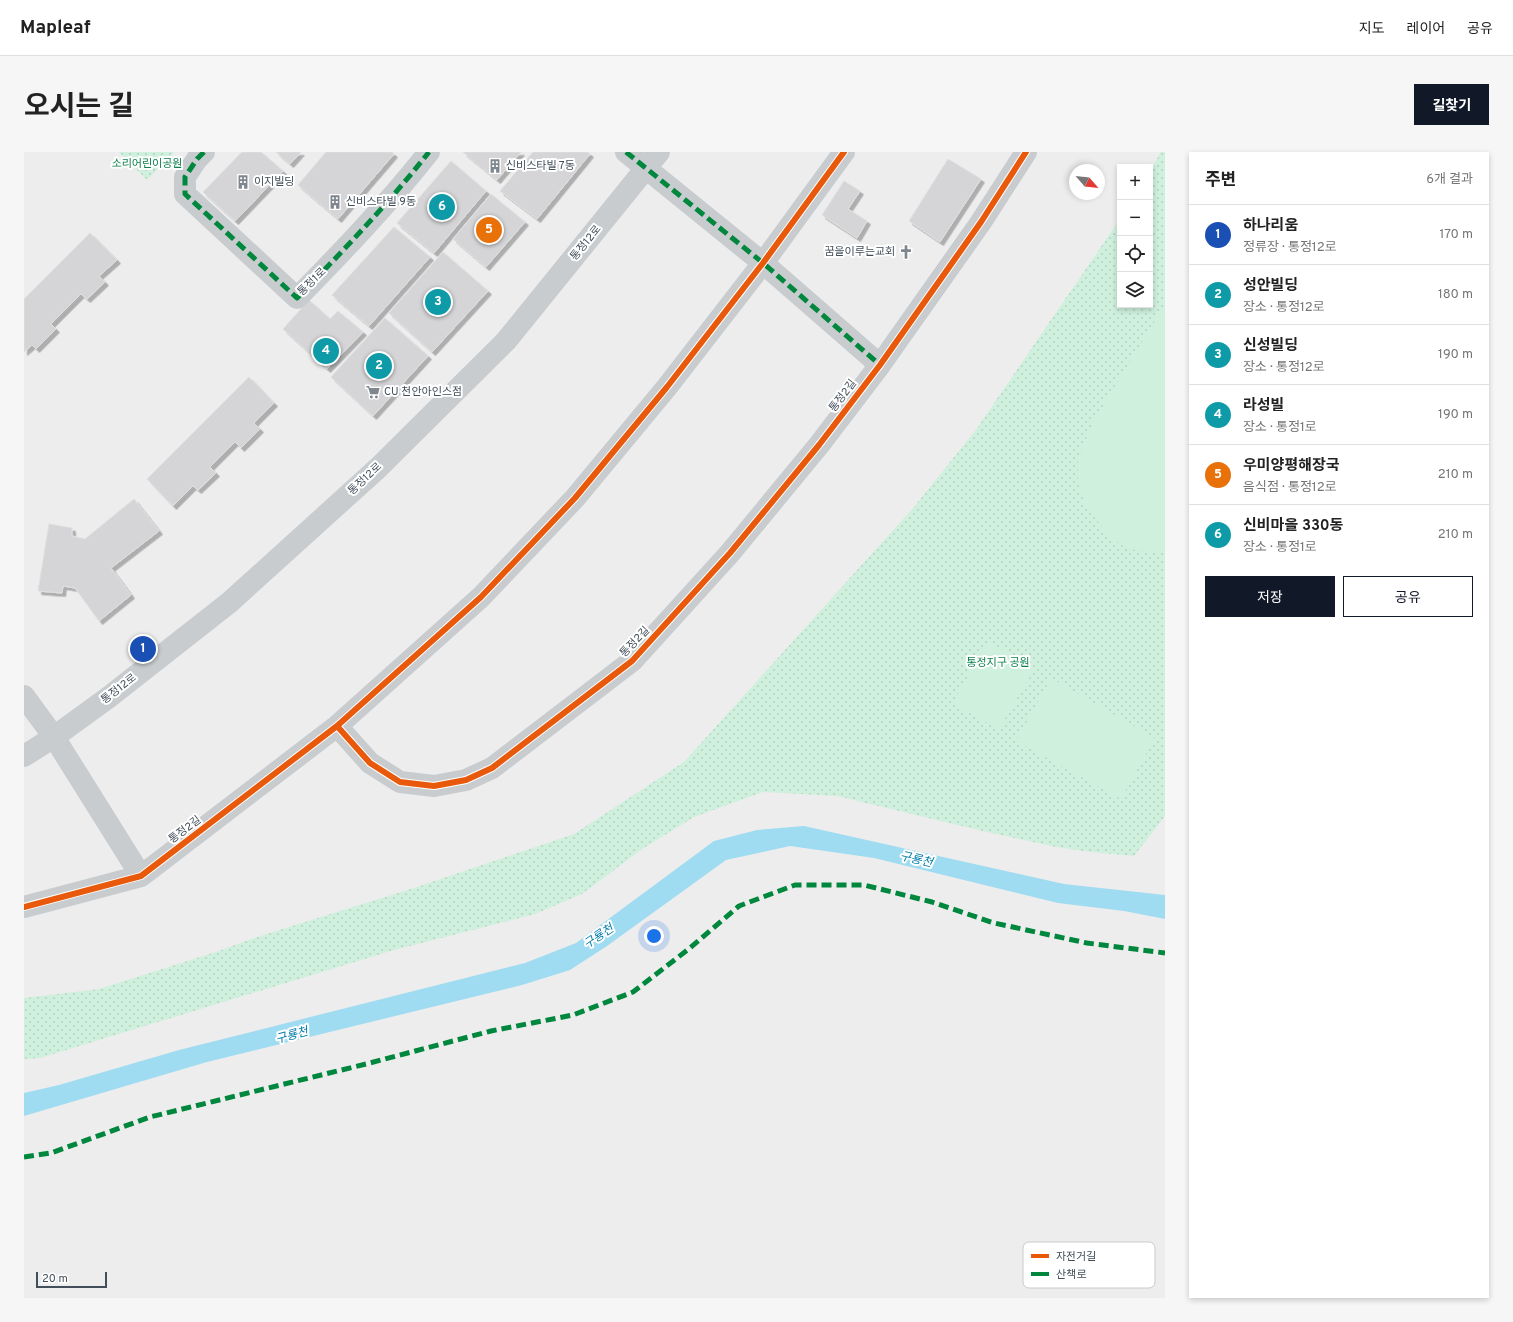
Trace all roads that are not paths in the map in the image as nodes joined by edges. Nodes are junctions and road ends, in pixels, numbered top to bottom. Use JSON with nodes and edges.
{"nodes":[{"id":1,"x":204,"y":152,"type":"edge"},
{"id":2,"x":428,"y":152,"type":"edge"},
{"id":3,"x":626,"y":152,"type":"edge"},
{"id":4,"x":844,"y":152,"type":"edge"},
{"id":5,"x":1026,"y":152,"type":"edge"},
{"id":6,"x":653,"y":160,"type":"edge"},
{"id":7,"x":763,"y":264,"type":"junction"},
{"id":8,"x":880,"y":364,"type":"junction"},
{"id":9,"x":24,"y":696,"type":"edge"},
{"id":10,"x":337,"y":726,"type":"junction"},
{"id":11,"x":54,"y":737,"type":"junction"},
{"id":12,"x":24,"y":756,"type":"edge"},
{"id":13,"x":141,"y":876,"type":"junction"},
{"id":14,"x":24,"y":908,"type":"edge"}],
"edges":[{"from":1,"to":2,"type":"street","name":"통정1로"},
{"from":3,"to":6,"type":"street"},
{"from":4,"to":7,"type":"street","name":"통정2길"},
{"from":5,"to":8,"type":"street","name":"통정2길"},
{"from":6,"to":7,"type":"street"},
{"from":6,"to":11,"type":"street","name":"통정12로"},
{"from":7,"to":8,"type":"street"},
{"from":7,"to":10,"type":"street","name":"통정2길"},
{"from":8,"to":10,"type":"street","name":"통정2길"},
{"from":9,"to":11,"type":"street"},
{"from":10,"to":13,"type":"street","name":"통정2길"},
{"from":11,"to":12,"type":"street","name":"통정12로"},
{"from":11,"to":13,"type":"street"},
{"from":13,"to":14,"type":"street","name":"통정2길"}]}
